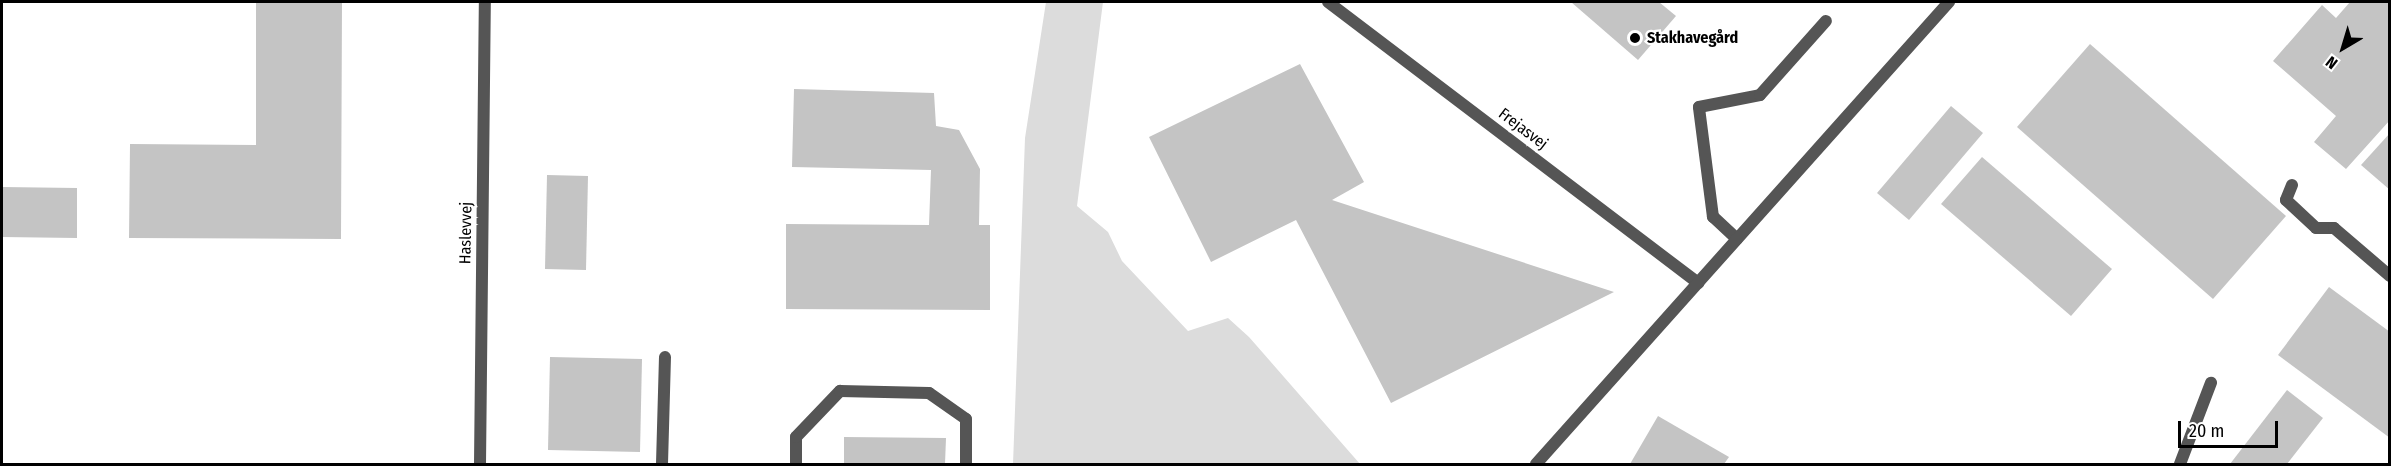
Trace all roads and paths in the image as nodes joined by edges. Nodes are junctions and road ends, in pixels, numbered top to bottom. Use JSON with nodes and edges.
{"nodes":[{"id":1,"x":485,"y":2,"type":"edge"},
{"id":2,"x":1328,"y":2,"type":"edge"},
{"id":3,"x":1949,"y":2,"type":"edge"},
{"id":4,"x":1826,"y":21,"type":"dead end"},
{"id":5,"x":2292,"y":185,"type":"dead end"},
{"id":6,"x":1737,"y":239,"type":"junction"},
{"id":7,"x":2390,"y":276,"type":"edge"},
{"id":8,"x":1698,"y":283,"type":"junction"},
{"id":9,"x":665,"y":357,"type":"dead end"},
{"id":10,"x":2211,"y":383,"type":"dead end"},
{"id":11,"x":480,"y":465,"type":"edge"},
{"id":12,"x":662,"y":465,"type":"edge"},
{"id":13,"x":796,"y":465,"type":"edge"},
{"id":14,"x":966,"y":465,"type":"edge"},
{"id":15,"x":1536,"y":465,"type":"edge"},
{"id":16,"x":2180,"y":465,"type":"edge"}],
"edges":[{"from":1,"to":11,"type":"street","name":"Haslevvej"},
{"from":2,"to":8,"type":"street","name":"Frejasvej"},
{"from":3,"to":6,"type":"street"},
{"from":4,"to":6,"type":"street"},
{"from":5,"to":7,"type":"street"},
{"from":6,"to":8,"type":"street"},
{"from":8,"to":15,"type":"street"},
{"from":9,"to":12,"type":"street"},
{"from":10,"to":16,"type":"street"},
{"from":13,"to":14,"type":"street"}]}
